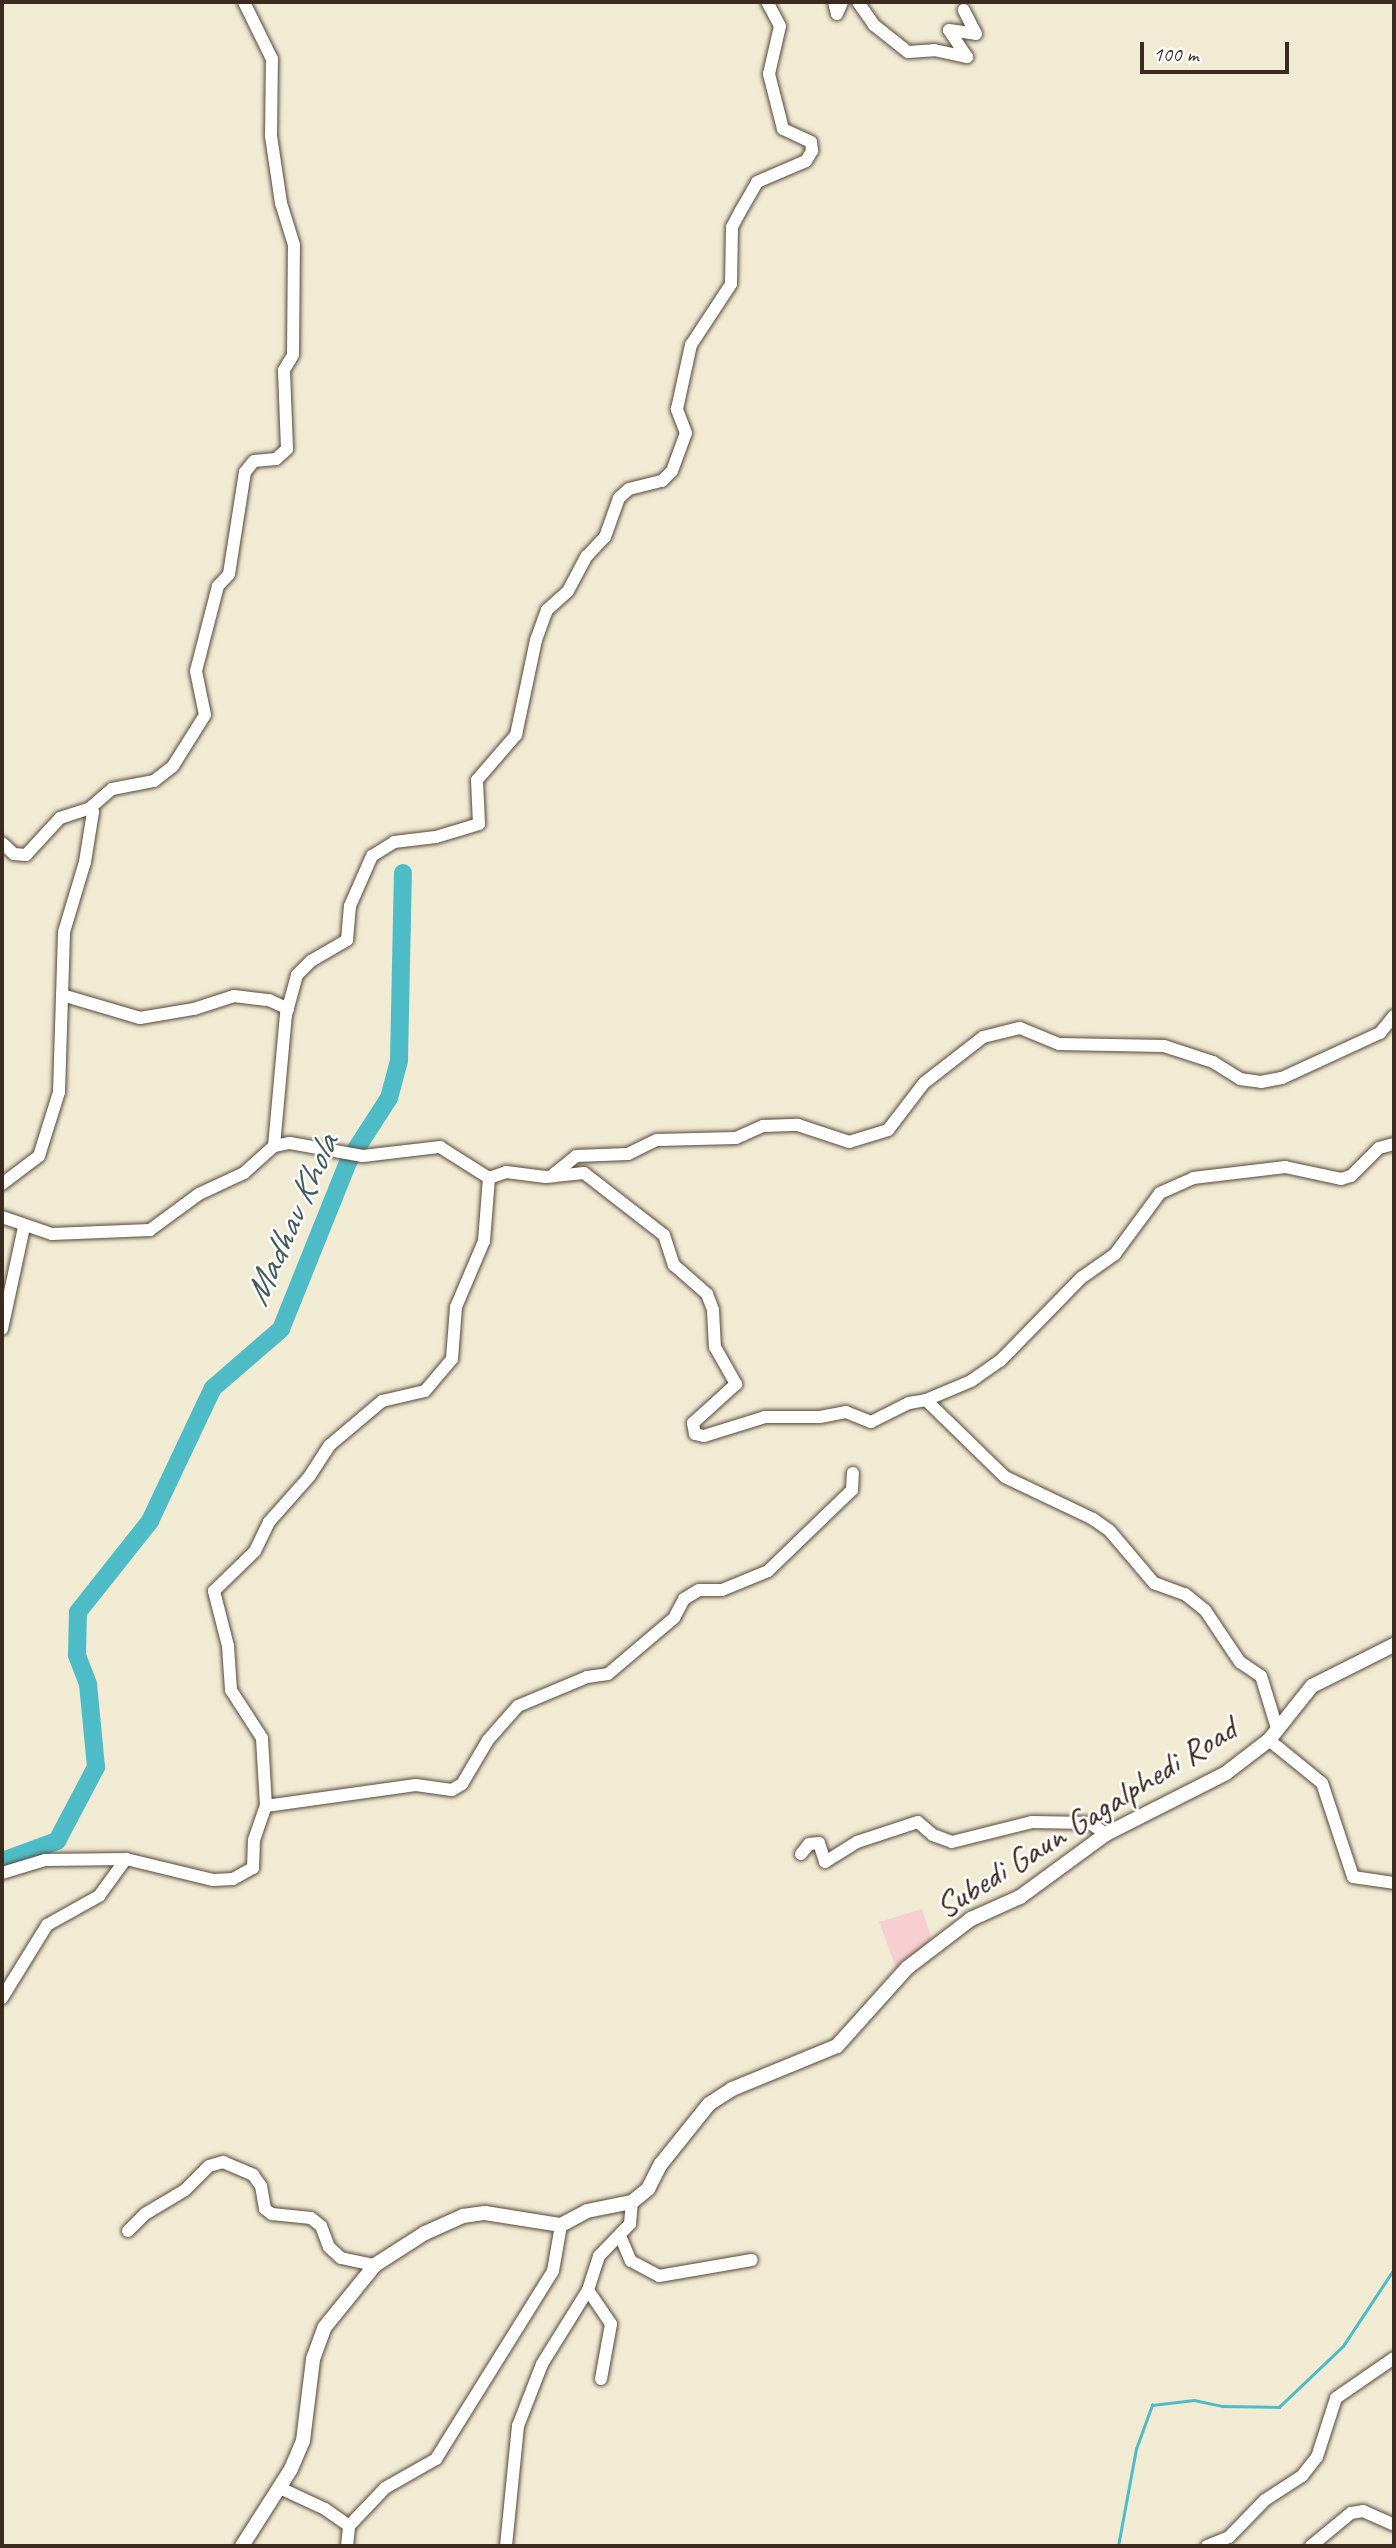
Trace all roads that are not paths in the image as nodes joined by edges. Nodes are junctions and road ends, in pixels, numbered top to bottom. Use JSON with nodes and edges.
{"nodes":[{"id":1,"x":244,"y":2,"type":"edge"},
{"id":2,"x":767,"y":2,"type":"edge"},
{"id":3,"x":834,"y":2,"type":"edge"},
{"id":4,"x":842,"y":2,"type":"edge"},
{"id":5,"x":859,"y":2,"type":"edge"},
{"id":6,"x":964,"y":9,"type":"dead end"},
{"id":7,"x":90,"y":808,"type":"junction"},
{"id":8,"x":2,"y":843,"type":"edge"},
{"id":9,"x":62,"y":995,"type":"junction"},
{"id":10,"x":288,"y":1009,"type":"junction"},
{"id":11,"x":1394,"y":1016,"type":"edge"},
{"id":12,"x":1394,"y":1144,"type":"edge"},
{"id":13,"x":274,"y":1146,"type":"junction"},
{"id":14,"x":554,"y":1174,"type":"junction"},
{"id":15,"x":489,"y":1178,"type":"junction"},
{"id":16,"x":2,"y":1184,"type":"edge"},
{"id":17,"x":2,"y":1217,"type":"edge"},
{"id":18,"x":24,"y":1227,"type":"junction"},
{"id":19,"x":2,"y":1329,"type":"edge"},
{"id":20,"x":926,"y":1400,"type":"junction"},
{"id":21,"x":853,"y":1473,"type":"dead end"},
{"id":22,"x":1394,"y":1645,"type":"edge"},
{"id":23,"x":1273,"y":1734,"type":"junction"},
{"id":24,"x":266,"y":1806,"type":"junction"},
{"id":25,"x":1106,"y":1834,"type":"junction"},
{"id":26,"x":801,"y":1854,"type":"dead end"},
{"id":27,"x":126,"y":1859,"type":"junction"},
{"id":28,"x":2,"y":1873,"type":"edge"},
{"id":29,"x":1394,"y":1883,"type":"edge"},
{"id":30,"x":2,"y":1998,"type":"edge"},
{"id":31,"x":632,"y":2202,"type":"junction"},
{"id":32,"x":561,"y":2225,"type":"junction"},
{"id":33,"x":128,"y":2231,"type":"dead end"},
{"id":34,"x":621,"y":2238,"type":"junction"},
{"id":35,"x":752,"y":2260,"type":"dead end"},
{"id":36,"x":375,"y":2265,"type":"junction"},
{"id":37,"x":589,"y":2290,"type":"junction"},
{"id":38,"x":1394,"y":2358,"type":"edge"},
{"id":39,"x":601,"y":2379,"type":"dead end"},
{"id":40,"x":280,"y":2488,"type":"junction"},
{"id":41,"x":1394,"y":2525,"type":"edge"},
{"id":42,"x":349,"y":2526,"type":"junction"},
{"id":43,"x":242,"y":2546,"type":"edge"},
{"id":44,"x":347,"y":2546,"type":"edge"},
{"id":45,"x":506,"y":2546,"type":"edge"},
{"id":46,"x":1207,"y":2546,"type":"edge"},
{"id":47,"x":1311,"y":2546,"type":"edge"}],
"edges":[{"from":1,"to":7,"type":"street"},
{"from":2,"to":10,"type":"street"},
{"from":3,"to":4,"type":"street"},
{"from":5,"to":6,"type":"street"},
{"from":7,"to":8,"type":"street"},
{"from":7,"to":9,"type":"street"},
{"from":9,"to":10,"type":"street"},
{"from":9,"to":16,"type":"street"},
{"from":10,"to":13,"type":"street"},
{"from":11,"to":14,"type":"street"},
{"from":12,"to":20,"type":"street"},
{"from":13,"to":15,"type":"street"},
{"from":13,"to":18,"type":"street"},
{"from":14,"to":15,"type":"street"},
{"from":14,"to":20,"type":"street"},
{"from":15,"to":24,"type":"street"},
{"from":17,"to":18,"type":"street"},
{"from":18,"to":19,"type":"street"},
{"from":20,"to":23,"type":"street"},
{"from":21,"to":24,"type":"street"},
{"from":22,"to":23,"type":"street","name":"Subedi Gaun Gagalphedi Road"},
{"from":23,"to":25,"type":"street","name":"Subedi Gaun Gagalphedi Road"},
{"from":23,"to":29,"type":"street"},
{"from":24,"to":27,"type":"street"},
{"from":25,"to":26,"type":"street"},
{"from":25,"to":31,"type":"street","name":"Subedi Gaun Gagalphedi Road"},
{"from":27,"to":28,"type":"street"},
{"from":27,"to":30,"type":"street"},
{"from":31,"to":32,"type":"street"},
{"from":31,"to":34,"type":"street"},
{"from":32,"to":36,"type":"street"},
{"from":32,"to":42,"type":"street"},
{"from":33,"to":36,"type":"street"},
{"from":34,"to":35,"type":"street"},
{"from":34,"to":37,"type":"street"},
{"from":36,"to":40,"type":"street"},
{"from":37,"to":39,"type":"street"},
{"from":37,"to":45,"type":"street"},
{"from":38,"to":46,"type":"street"},
{"from":40,"to":42,"type":"street"},
{"from":40,"to":43,"type":"street"},
{"from":41,"to":47,"type":"street"},
{"from":42,"to":44,"type":"street"}]}
